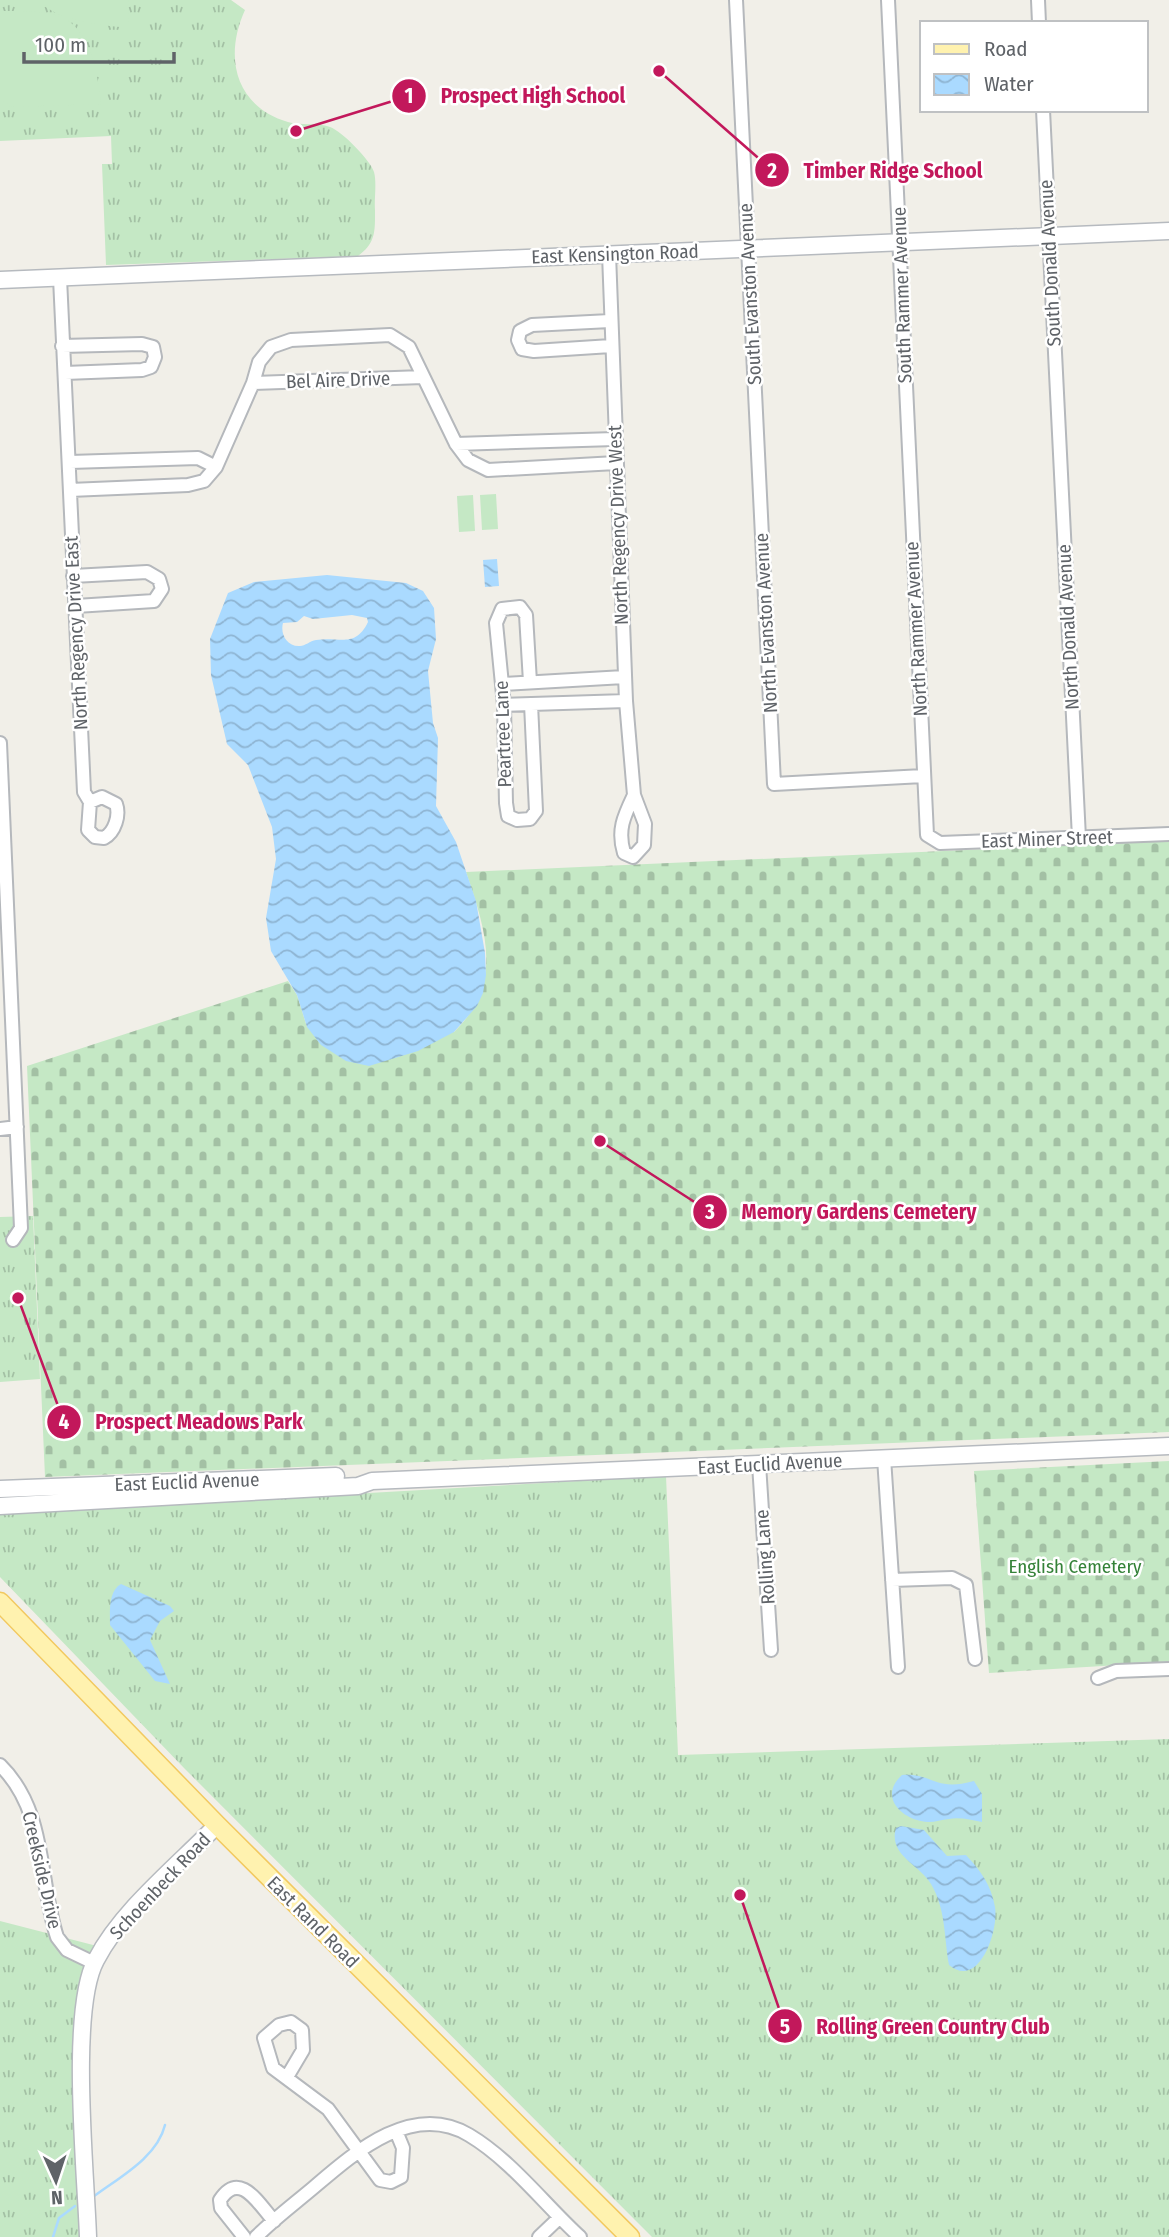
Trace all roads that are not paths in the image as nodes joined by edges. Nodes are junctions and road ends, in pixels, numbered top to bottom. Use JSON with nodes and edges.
{"nodes":[{"id":1,"x":736,"y":0,"type":"edge"},
{"id":2,"x":888,"y":0,"type":"edge"},
{"id":3,"x":1038,"y":0,"type":"edge"},
{"id":4,"x":1039,"y":21,"type":"edge"},
{"id":5,"x":1043,"y":112,"type":"edge"},
{"id":6,"x":1169,"y":231,"type":"edge"},
{"id":7,"x":1049,"y":236,"type":"junction"},
{"id":8,"x":901,"y":243,"type":"junction"},
{"id":9,"x":748,"y":249,"type":"junction"},
{"id":10,"x":609,"y":254,"type":"junction"},
{"id":11,"x":60,"y":278,"type":"junction"},
{"id":12,"x":0,"y":281,"type":"edge"},
{"id":13,"x":610,"y":321,"type":"junction"},
{"id":14,"x":62,"y":346,"type":"junction"},
{"id":15,"x":611,"y":346,"type":"junction"},
{"id":16,"x":65,"y":373,"type":"junction"},
{"id":17,"x":423,"y":377,"type":"junction"},
{"id":18,"x":253,"y":383,"type":"junction"},
{"id":19,"x":1057,"y":415,"type":"joint"},
{"id":20,"x":906,"y":422,"type":"joint"},
{"id":21,"x":615,"y":439,"type":"junction"},
{"id":22,"x":456,"y":444,"type":"junction"},
{"id":23,"x":70,"y":462,"type":"junction"},
{"id":24,"x":758,"y":462,"type":"joint"},
{"id":25,"x":616,"y":463,"type":"junction"},
{"id":26,"x":216,"y":467,"type":"junction"},
{"id":27,"x":70,"y":490,"type":"junction"},
{"id":28,"x":73,"y":576,"type":"junction"},
{"id":29,"x":76,"y":606,"type":"junction"},
{"id":30,"x":624,"y":677,"type":"junction"},
{"id":31,"x":530,"y":682,"type":"junction"},
{"id":32,"x":502,"y":684,"type":"junction"},
{"id":33,"x":626,"y":701,"type":"junction"},
{"id":34,"x":531,"y":704,"type":"junction"},
{"id":35,"x":504,"y":705,"type":"junction"},
{"id":36,"x":0,"y":743,"type":"edge"},
{"id":37,"x":923,"y":776,"type":"junction"},
{"id":38,"x":1,"y":793,"type":"edge"},
{"id":39,"x":634,"y":795,"type":"dead end"},
{"id":40,"x":90,"y":802,"type":"dead end"},
{"id":41,"x":1169,"y":834,"type":"edge"},
{"id":42,"x":927,"y":835,"type":"joint"},
{"id":43,"x":1079,"y":838,"type":"junction"},
{"id":44,"x":5,"y":954,"type":"edge"},
{"id":45,"x":17,"y":1127,"type":"junction"},
{"id":46,"x":0,"y":1129,"type":"edge"},
{"id":47,"x":13,"y":1241,"type":"dead end"},
{"id":48,"x":1169,"y":1446,"type":"edge"},
{"id":49,"x":884,"y":1458,"type":"junction"},
{"id":50,"x":759,"y":1464,"type":"junction"},
{"id":51,"x":372,"y":1481,"type":"junction"},
{"id":52,"x":0,"y":1489,"type":"edge"},
{"id":53,"x":0,"y":1506,"type":"edge"},
{"id":54,"x":892,"y":1580,"type":"junction"},
{"id":55,"x":0,"y":1602,"type":"edge"},
{"id":56,"x":771,"y":1650,"type":"dead end"},
{"id":57,"x":975,"y":1659,"type":"dead end"},
{"id":58,"x":898,"y":1667,"type":"dead end"},
{"id":59,"x":1169,"y":1669,"type":"edge"},
{"id":60,"x":1098,"y":1678,"type":"dead end"},
{"id":61,"x":0,"y":1765,"type":"edge"},
{"id":62,"x":217,"y":1825,"type":"junction"},
{"id":63,"x":94,"y":1963,"type":"junction"},
{"id":64,"x":288,"y":2077,"type":"dead end"},
{"id":65,"x":396,"y":2132,"type":"junction"},
{"id":66,"x":358,"y":2150,"type":"junction"},
{"id":67,"x":559,"y":2218,"type":"junction"},
{"id":68,"x":274,"y":2221,"type":"junction"},
{"id":69,"x":259,"y":2236,"type":"edge"},
{"id":70,"x":88,"y":2237,"type":"edge"},
{"id":71,"x":244,"y":2237,"type":"edge"},
{"id":72,"x":539,"y":2237,"type":"edge"},
{"id":73,"x":580,"y":2237,"type":"edge"},
{"id":74,"x":630,"y":2237,"type":"edge"}],
"edges":[{"from":1,"to":9,"type":"street","name":"South Evanston Avenue"},
{"from":2,"to":8,"type":"street","name":"South Rammer Avenue"},
{"from":3,"to":4,"type":"street"},
{"from":5,"to":7,"type":"street","name":"South Donald Avenue"},
{"from":6,"to":7,"type":"main road","name":"East Kensington Road"},
{"from":7,"to":8,"type":"main road","name":"East Kensington Road"},
{"from":7,"to":19,"type":"street","name":"South Donald Avenue"},
{"from":8,"to":9,"type":"main road","name":"East Kensington Road"},
{"from":8,"to":20,"type":"street","name":"South Rammer Avenue"},
{"from":9,"to":10,"type":"main road","name":"East Kensington Road"},
{"from":9,"to":24,"type":"street","name":"South Evanston Avenue"},
{"from":10,"to":11,"type":"main road","name":"East Kensington Road"},
{"from":10,"to":13,"type":"street","name":"North Regency Drive West"},
{"from":11,"to":12,"type":"main road","name":"East Kensington Road"},
{"from":11,"to":14,"type":"street","name":"North Regency Drive East"},
{"from":13,"to":15,"type":"street","name":"North Regency Drive West"},
{"from":13,"to":15,"type":"street"},
{"from":14,"to":16,"type":"street","name":"North Regency Drive East"},
{"from":14,"to":16,"type":"street"},
{"from":15,"to":21,"type":"street","name":"North Regency Drive West"},
{"from":16,"to":23,"type":"street","name":"North Regency Drive East"},
{"from":17,"to":18,"type":"street","name":"Bel Aire Drive"},
{"from":17,"to":18,"type":"street","name":"Bel Aire Drive"},
{"from":17,"to":22,"type":"street","name":"Bel Aire Drive"},
{"from":18,"to":26,"type":"street","name":"Bel Aire Drive"},
{"from":19,"to":43,"type":"street","name":"North Donald Avenue"},
{"from":20,"to":37,"type":"street","name":"North Rammer Avenue"},
{"from":21,"to":22,"type":"street"},
{"from":21,"to":25,"type":"street","name":"North Regency Drive West"},
{"from":22,"to":25,"type":"street","name":"Bel Aire Drive"},
{"from":23,"to":26,"type":"street"},
{"from":23,"to":27,"type":"street","name":"North Regency Drive East"},
{"from":24,"to":37,"type":"street","name":"North Evanston Avenue"},
{"from":25,"to":30,"type":"street","name":"North Regency Drive West"},
{"from":26,"to":27,"type":"street"},
{"from":27,"to":28,"type":"street","name":"North Regency Drive East"},
{"from":28,"to":29,"type":"street","name":"North Regency Drive East"},
{"from":28,"to":29,"type":"street"},
{"from":29,"to":40,"type":"street","name":"North Regency Drive East"},
{"from":30,"to":31,"type":"street"},
{"from":30,"to":33,"type":"street","name":"North Regency Drive West"},
{"from":31,"to":32,"type":"street"},
{"from":31,"to":32,"type":"street","name":"Peartree Lane"},
{"from":32,"to":35,"type":"street","name":"Peartree Lane"},
{"from":33,"to":34,"type":"street"},
{"from":33,"to":39,"type":"street","name":"North Regency Drive West"},
{"from":34,"to":35,"type":"street"},
{"from":34,"to":35,"type":"street","name":"Peartree Lane"},
{"from":36,"to":38,"type":"street"},
{"from":37,"to":42,"type":"street","name":"North Rammer Avenue"},
{"from":38,"to":44,"type":"street"},
{"from":41,"to":43,"type":"street","name":"East Miner Street"},
{"from":42,"to":43,"type":"street","name":"East Miner Street"},
{"from":44,"to":45,"type":"street"},
{"from":45,"to":46,"type":"street"},
{"from":45,"to":47,"type":"street"},
{"from":48,"to":49,"type":"main road","name":"East Euclid Avenue"},
{"from":49,"to":50,"type":"main road","name":"East Euclid Avenue"},
{"from":49,"to":54,"type":"street"},
{"from":50,"to":51,"type":"main road","name":"East Euclid Avenue"},
{"from":50,"to":56,"type":"street","name":"Rolling Lane"},
{"from":51,"to":52,"type":"main road","name":"East Euclid Avenue"},
{"from":51,"to":53,"type":"main road","name":"East Euclid Avenue"},
{"from":54,"to":57,"type":"street"},
{"from":54,"to":58,"type":"street"},
{"from":55,"to":62,"type":"main road","name":"East Rand Road"},
{"from":59,"to":60,"type":"street"},
{"from":61,"to":63,"type":"street","name":"Creekside Drive"},
{"from":62,"to":63,"type":"main road","name":"Schoenbeck Road"},
{"from":62,"to":74,"type":"main road","name":"East Rand Road"},
{"from":63,"to":70,"type":"main road","name":"Schoenbeck Road"},
{"from":64,"to":66,"type":"street"},
{"from":65,"to":66,"type":"street"},
{"from":65,"to":66,"type":"street"},
{"from":65,"to":67,"type":"street"},
{"from":66,"to":68,"type":"street"},
{"from":67,"to":72,"type":"street"},
{"from":67,"to":73,"type":"street"},
{"from":68,"to":69,"type":"street"},
{"from":68,"to":71,"type":"street"}]}
